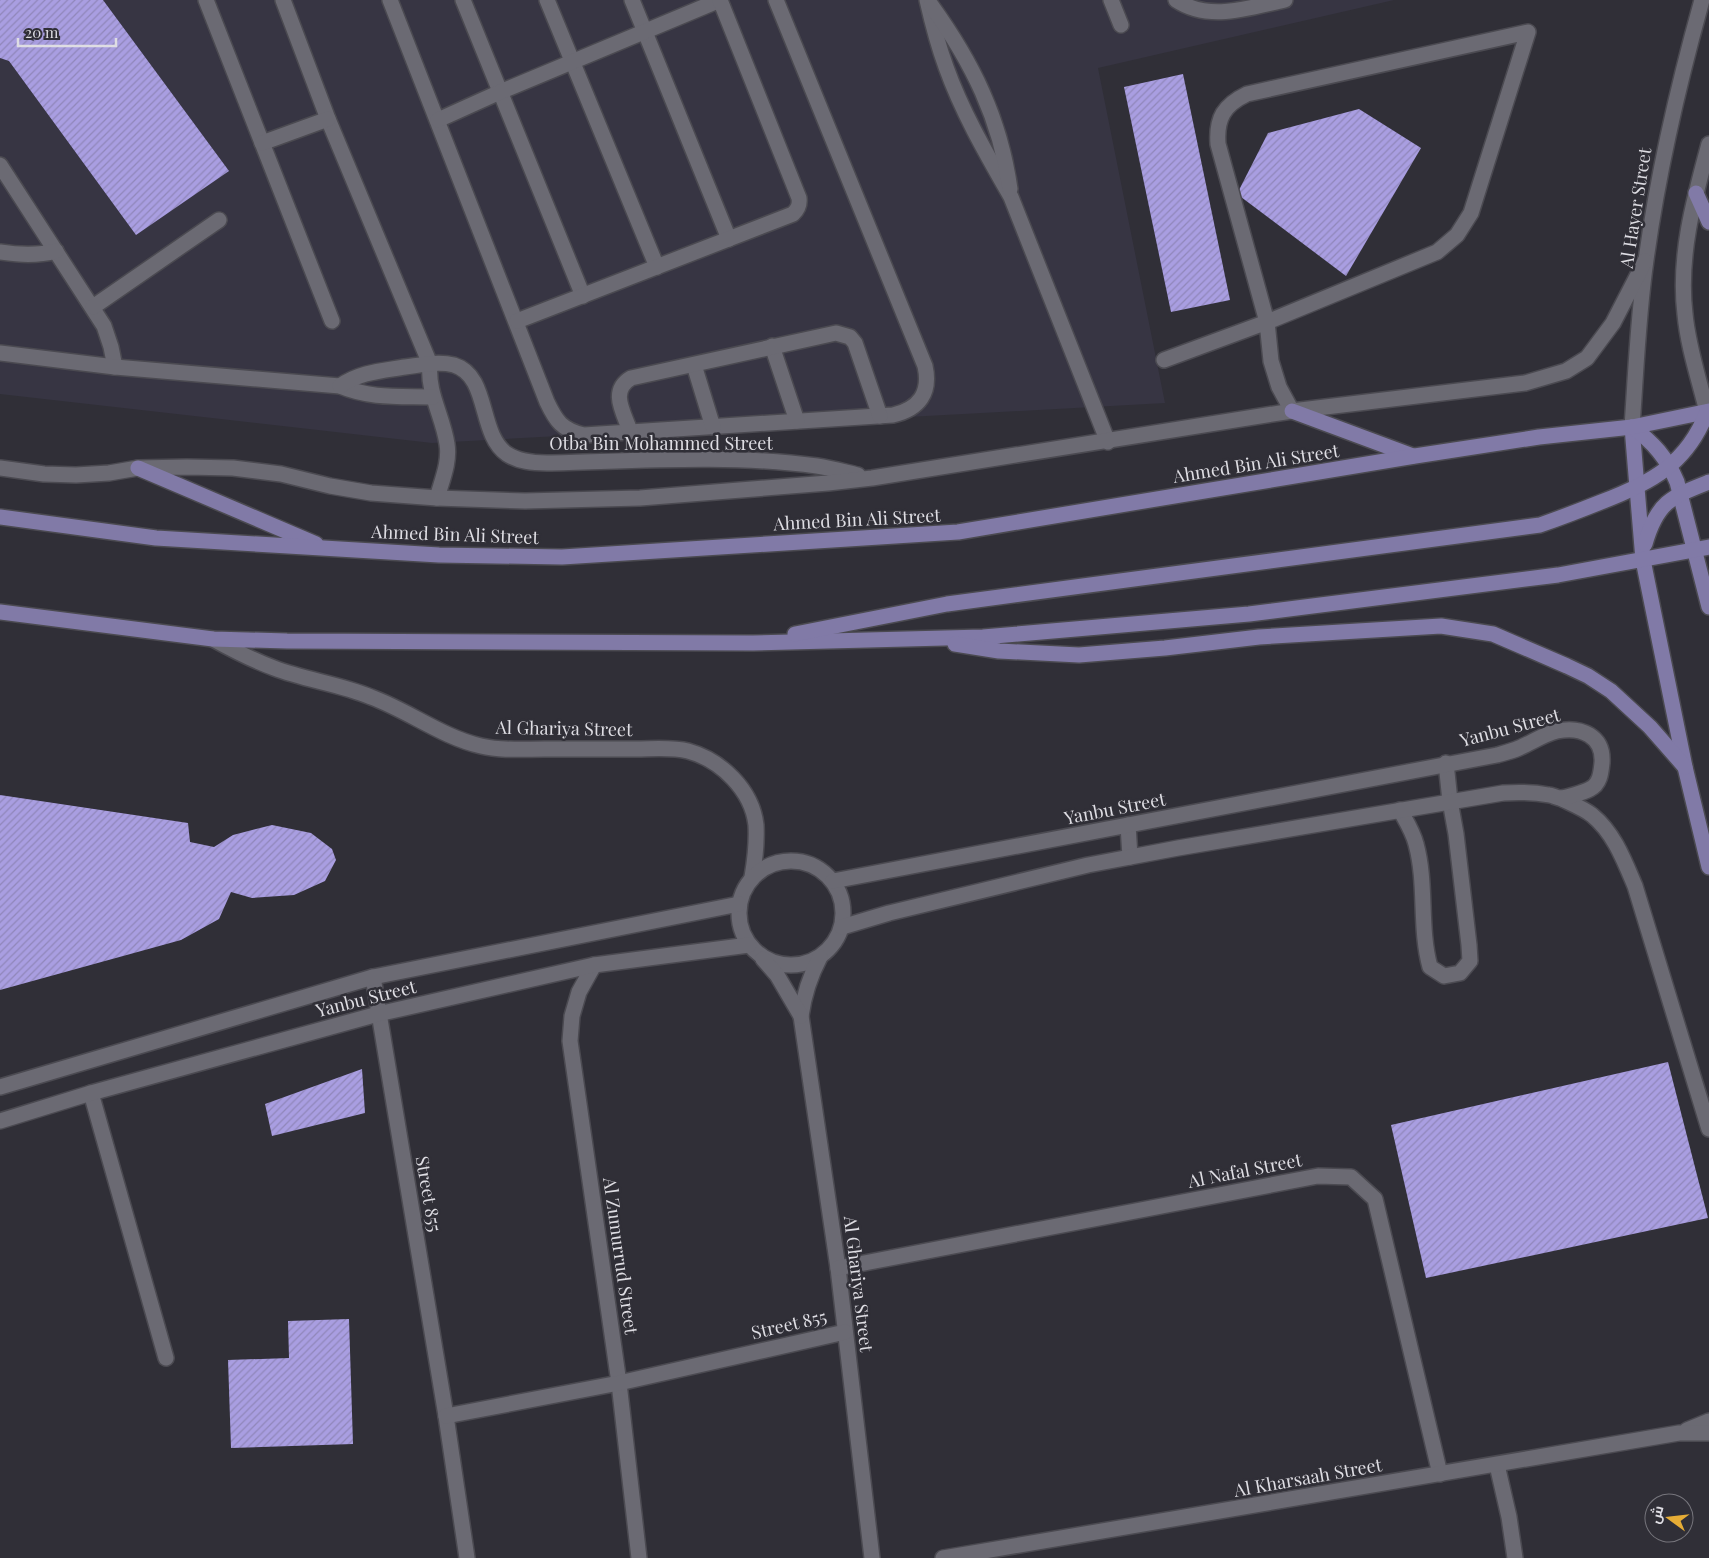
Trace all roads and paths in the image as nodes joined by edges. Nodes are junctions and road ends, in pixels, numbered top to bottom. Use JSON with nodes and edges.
{"nodes":[{"id":1,"x":206,"y":0,"type":"edge"},
{"id":2,"x":284,"y":0,"type":"edge"},
{"id":3,"x":390,"y":0,"type":"edge"},
{"id":4,"x":463,"y":0,"type":"edge"},
{"id":5,"x":547,"y":0,"type":"edge"},
{"id":6,"x":632,"y":0,"type":"edge"},
{"id":7,"x":720,"y":0,"type":"edge"},
{"id":8,"x":776,"y":0,"type":"edge"},
{"id":9,"x":927,"y":0,"type":"edge"},
{"id":10,"x":1111,"y":0,"type":"edge"},
{"id":11,"x":1176,"y":0,"type":"edge"},
{"id":12,"x":1285,"y":0,"type":"edge"},
{"id":13,"x":1702,"y":0,"type":"edge"},
{"id":14,"x":1235,"y":5,"type":"edge"},
{"id":15,"x":1120,"y":25,"type":"dead end"},
{"id":16,"x":645,"y":32,"type":"junction"},
{"id":17,"x":572,"y":62,"type":"junction"},
{"id":18,"x":500,"y":92,"type":"junction"},
{"id":19,"x":328,"y":119,"type":"junction"},
{"id":20,"x":438,"y":120,"type":"junction"},
{"id":21,"x":262,"y":144,"type":"junction"},
{"id":22,"x":1709,"y":144,"type":"edge"},
{"id":23,"x":0,"y":165,"type":"edge"},
{"id":24,"x":1696,"y":193,"type":"junction"},
{"id":25,"x":1011,"y":198,"type":"junction"},
{"id":26,"x":219,"y":220,"type":"dead end"},
{"id":27,"x":1709,"y":222,"type":"edge"},
{"id":28,"x":729,"y":239,"type":"junction"},
{"id":29,"x":56,"y":251,"type":"junction"},
{"id":30,"x":0,"y":252,"type":"edge"},
{"id":31,"x":1645,"y":262,"type":"junction"},
{"id":32,"x":657,"y":267,"type":"junction"},
{"id":33,"x":583,"y":296,"type":"junction"},
{"id":34,"x":93,"y":307,"type":"junction"},
{"id":35,"x":332,"y":321,"type":"dead end"},
{"id":36,"x":517,"y":321,"type":"junction"},
{"id":37,"x":1266,"y":322,"type":"junction"},
{"id":38,"x":772,"y":346,"type":"junction"},
{"id":39,"x":0,"y":353,"type":"edge"},
{"id":40,"x":1164,"y":360,"type":"dead end"},
{"id":41,"x":430,"y":364,"type":"junction"},
{"id":42,"x":694,"y":365,"type":"junction"},
{"id":43,"x":115,"y":367,"type":"junction"},
{"id":44,"x":340,"y":386,"type":"junction"},
{"id":45,"x":433,"y":397,"type":"junction"},
{"id":46,"x":1292,"y":411,"type":"junction"},
{"id":47,"x":1708,"y":413,"type":"edge"},
{"id":48,"x":880,"y":416,"type":"junction"},
{"id":49,"x":797,"y":421,"type":"junction"},
{"id":50,"x":713,"y":426,"type":"junction"},
{"id":51,"x":1632,"y":427,"type":"junction"},
{"id":52,"x":630,"y":431,"type":"junction"},
{"id":53,"x":1108,"y":442,"type":"junction"},
{"id":54,"x":1415,"y":456,"type":"junction"},
{"id":55,"x":1670,"y":466,"type":"junction"},
{"id":56,"x":0,"y":468,"type":"edge"},
{"id":57,"x":138,"y":468,"type":"junction"},
{"id":58,"x":872,"y":478,"type":"junction"},
{"id":59,"x":1709,"y":482,"type":"edge"},
{"id":60,"x":1637,"y":488,"type":"junction"},
{"id":61,"x":1680,"y":493,"type":"junction"},
{"id":62,"x":437,"y":498,"type":"junction"},
{"id":63,"x":0,"y":517,"type":"edge"},
{"id":64,"x":326,"y":549,"type":"junction"},
{"id":65,"x":1702,"y":549,"type":"edge"},
{"id":66,"x":1643,"y":560,"type":"junction"},
{"id":67,"x":1709,"y":607,"type":"edge"},
{"id":68,"x":0,"y":612,"type":"edge"},
{"id":69,"x":213,"y":638,"type":"junction"},
{"id":70,"x":916,"y":638,"type":"junction"},
{"id":71,"x":753,"y":643,"type":"junction"},
{"id":72,"x":1446,"y":764,"type":"junction"},
{"id":73,"x":1685,"y":767,"type":"junction"},
{"id":74,"x":1560,"y":798,"type":"junction"},
{"id":75,"x":1450,"y":801,"type":"junction"},
{"id":76,"x":1400,"y":810,"type":"junction"},
{"id":77,"x":1128,"y":825,"type":"junction"},
{"id":78,"x":1130,"y":856,"type":"junction"},
{"id":79,"x":1709,"y":867,"type":"edge"},
{"id":80,"x":752,"y":877,"type":"junction"},
{"id":81,"x":833,"y":881,"type":"junction"},
{"id":82,"x":739,"y":904,"type":"junction"},
{"id":83,"x":842,"y":927,"type":"junction"},
{"id":84,"x":749,"y":945,"type":"junction"},
{"id":85,"x":761,"y":957,"type":"junction"},
{"id":86,"x":820,"y":957,"type":"junction"},
{"id":87,"x":594,"y":965,"type":"junction"},
{"id":88,"x":373,"y":977,"type":"junction"},
{"id":89,"x":378,"y":1014,"type":"junction"},
{"id":90,"x":801,"y":1016,"type":"junction"},
{"id":91,"x":0,"y":1087,"type":"edge"},
{"id":92,"x":91,"y":1093,"type":"junction"},
{"id":93,"x":0,"y":1121,"type":"edge"},
{"id":94,"x":1709,"y":1129,"type":"edge"},
{"id":95,"x":838,"y":1268,"type":"junction"},
{"id":96,"x":845,"y":1332,"type":"junction"},
{"id":97,"x":166,"y":1358,"type":"dead end"},
{"id":98,"x":619,"y":1382,"type":"junction"},
{"id":99,"x":446,"y":1416,"type":"junction"},
{"id":100,"x":1709,"y":1421,"type":"edge"},
{"id":101,"x":1679,"y":1433,"type":"junction"},
{"id":102,"x":1709,"y":1433,"type":"edge"},
{"id":103,"x":1496,"y":1465,"type":"junction"},
{"id":104,"x":1440,"y":1474,"type":"junction"},
{"id":105,"x":467,"y":1558,"type":"edge"},
{"id":106,"x":639,"y":1558,"type":"edge"},
{"id":107,"x":872,"y":1558,"type":"edge"},
{"id":108,"x":943,"y":1558,"type":"edge"},
{"id":109,"x":1515,"y":1558,"type":"edge"}],
"edges":[{"from":1,"to":21,"type":"street"},
{"from":2,"to":19,"type":"street"},
{"from":3,"to":20,"type":"street"},
{"from":4,"to":18,"type":"street"},
{"from":5,"to":17,"type":"street"},
{"from":6,"to":16,"type":"street"},
{"from":7,"to":16,"type":"street"},
{"from":7,"to":28,"type":"street"},
{"from":8,"to":48,"type":"street"},
{"from":9,"to":25,"type":"street"},
{"from":9,"to":25,"type":"street"},
{"from":10,"to":15,"type":"street"},
{"from":11,"to":14,"type":"street"},
{"from":12,"to":14,"type":"street"},
{"from":13,"to":31,"type":"street","name":"Al Hayer Street"},
{"from":16,"to":17,"type":"street"},
{"from":16,"to":28,"type":"street"},
{"from":17,"to":18,"type":"street"},
{"from":17,"to":32,"type":"street"},
{"from":18,"to":20,"type":"street"},
{"from":18,"to":33,"type":"street"},
{"from":19,"to":21,"type":"street"},
{"from":19,"to":41,"type":"street"},
{"from":20,"to":36,"type":"street"},
{"from":21,"to":35,"type":"street"},
{"from":22,"to":24,"type":"street"},
{"from":23,"to":29,"type":"street"},
{"from":24,"to":27,"type":"main road"},
{"from":24,"to":47,"type":"street"},
{"from":25,"to":53,"type":"street"},
{"from":26,"to":34,"type":"street"},
{"from":28,"to":32,"type":"street"},
{"from":29,"to":30,"type":"street"},
{"from":29,"to":34,"type":"street"},
{"from":31,"to":46,"type":"street","name":"Ahmed Bin Ali Street"},
{"from":31,"to":51,"type":"street","name":"Al Hayer Street"},
{"from":32,"to":33,"type":"street"},
{"from":33,"to":36,"type":"street"},
{"from":34,"to":43,"type":"street"},
{"from":36,"to":52,"type":"street"},
{"from":37,"to":37,"type":"street"},
{"from":37,"to":40,"type":"street"},
{"from":37,"to":46,"type":"street"},
{"from":38,"to":42,"type":"street"},
{"from":38,"to":48,"type":"street"},
{"from":38,"to":49,"type":"street"},
{"from":39,"to":43,"type":"street"},
{"from":41,"to":44,"type":"street","name":"Otba Bin Mohammed Street"},
{"from":41,"to":45,"type":"street"},
{"from":41,"to":58,"type":"street","name":"Otba Bin Mohammed Street"},
{"from":42,"to":50,"type":"street"},
{"from":42,"to":52,"type":"street"},
{"from":43,"to":44,"type":"street"},
{"from":44,"to":45,"type":"street"},
{"from":45,"to":62,"type":"street"},
{"from":46,"to":53,"type":"street","name":"Ahmed Bin Ali Street"},
{"from":46,"to":54,"type":"main road"},
{"from":47,"to":51,"type":"main road","name":"Ahmed Bin Ali Street"},
{"from":47,"to":55,"type":"main road"},
{"from":48,"to":49,"type":"street"},
{"from":49,"to":50,"type":"street"},
{"from":50,"to":52,"type":"street"},
{"from":51,"to":54,"type":"main road","name":"Ahmed Bin Ali Street"},
{"from":51,"to":55,"type":"main road"},
{"from":51,"to":60,"type":"main road"},
{"from":53,"to":58,"type":"street","name":"Ahmed Bin Ali Street"},
{"from":54,"to":64,"type":"main road","name":"Ahmed Bin Ali Street"},
{"from":55,"to":60,"type":"main road"},
{"from":55,"to":61,"type":"main road"},
{"from":56,"to":57,"type":"street","name":"Ahmed Bin Ali Street"},
{"from":57,"to":62,"type":"street","name":"Ahmed Bin Ali Street"},
{"from":57,"to":64,"type":"main road"},
{"from":58,"to":62,"type":"street","name":"Ahmed Bin Ali Street"},
{"from":59,"to":61,"type":"main road"},
{"from":60,"to":66,"type":"main road"},
{"from":60,"to":71,"type":"main road"},
{"from":61,"to":65,"type":"main road"},
{"from":61,"to":66,"type":"main road"},
{"from":63,"to":64,"type":"main road","name":"Ahmed Bin Ali Street"},
{"from":65,"to":66,"type":"main road"},
{"from":65,"to":67,"type":"main road"},
{"from":66,"to":70,"type":"main road"},
{"from":66,"to":73,"type":"main road"},
{"from":68,"to":69,"type":"main road"},
{"from":69,"to":71,"type":"main road"},
{"from":69,"to":80,"type":"street","name":"Al Ghariya Street"},
{"from":70,"to":71,"type":"main road"},
{"from":70,"to":73,"type":"main road"},
{"from":72,"to":74,"type":"street","name":"Yanbu Street"},
{"from":72,"to":75,"type":"street"},
{"from":72,"to":77,"type":"street","name":"Yanbu Street"},
{"from":73,"to":79,"type":"main road"},
{"from":74,"to":75,"type":"street","name":"Yanbu Street"},
{"from":74,"to":94,"type":"street"},
{"from":75,"to":76,"type":"street","name":"Yanbu Street"},
{"from":75,"to":76,"type":"street"},
{"from":76,"to":78,"type":"street","name":"Yanbu Street"},
{"from":77,"to":78,"type":"street"},
{"from":77,"to":81,"type":"street","name":"Yanbu Street"},
{"from":78,"to":83,"type":"street","name":"Yanbu Street"},
{"from":80,"to":81,"type":"street"},
{"from":80,"to":82,"type":"street"},
{"from":81,"to":83,"type":"street"},
{"from":82,"to":84,"type":"street"},
{"from":82,"to":88,"type":"street","name":"Yanbu Street"},
{"from":83,"to":86,"type":"street"},
{"from":84,"to":85,"type":"street"},
{"from":84,"to":87,"type":"street","name":"Yanbu Street"},
{"from":85,"to":86,"type":"street"},
{"from":85,"to":90,"type":"street","name":"Al Ghariya Street"},
{"from":86,"to":90,"type":"street","name":"Al Ghariya Street"},
{"from":87,"to":89,"type":"street","name":"Yanbu Street"},
{"from":87,"to":98,"type":"street","name":"Al Zumurrud Street"},
{"from":88,"to":89,"type":"street","name":"Street 855"},
{"from":88,"to":91,"type":"street","name":"Yanbu Street"},
{"from":89,"to":92,"type":"street","name":"Yanbu Street"},
{"from":89,"to":99,"type":"street","name":"Street 855"},
{"from":90,"to":95,"type":"street","name":"Al Ghariya Street"},
{"from":92,"to":93,"type":"street","name":"Yanbu Street"},
{"from":92,"to":97,"type":"street"},
{"from":95,"to":96,"type":"street","name":"Al Ghariya Street"},
{"from":95,"to":104,"type":"street","name":"Al Nafal Street"},
{"from":96,"to":98,"type":"street","name":"Street 855"},
{"from":96,"to":107,"type":"street","name":"Al Ghariya Street"},
{"from":98,"to":99,"type":"street","name":"Street 855"},
{"from":98,"to":106,"type":"street","name":"Al Zumurrud Street"},
{"from":99,"to":105,"type":"street","name":"Street 855"},
{"from":100,"to":101,"type":"street","name":"Al Kharsaah Street"},
{"from":101,"to":102,"type":"street","name":"Al Kharsaah Street"},
{"from":101,"to":103,"type":"street","name":"Al Kharsaah Street"},
{"from":103,"to":104,"type":"street","name":"Al Kharsaah Street"},
{"from":103,"to":109,"type":"street"},
{"from":104,"to":108,"type":"street","name":"Al Kharsaah Street"}]}
